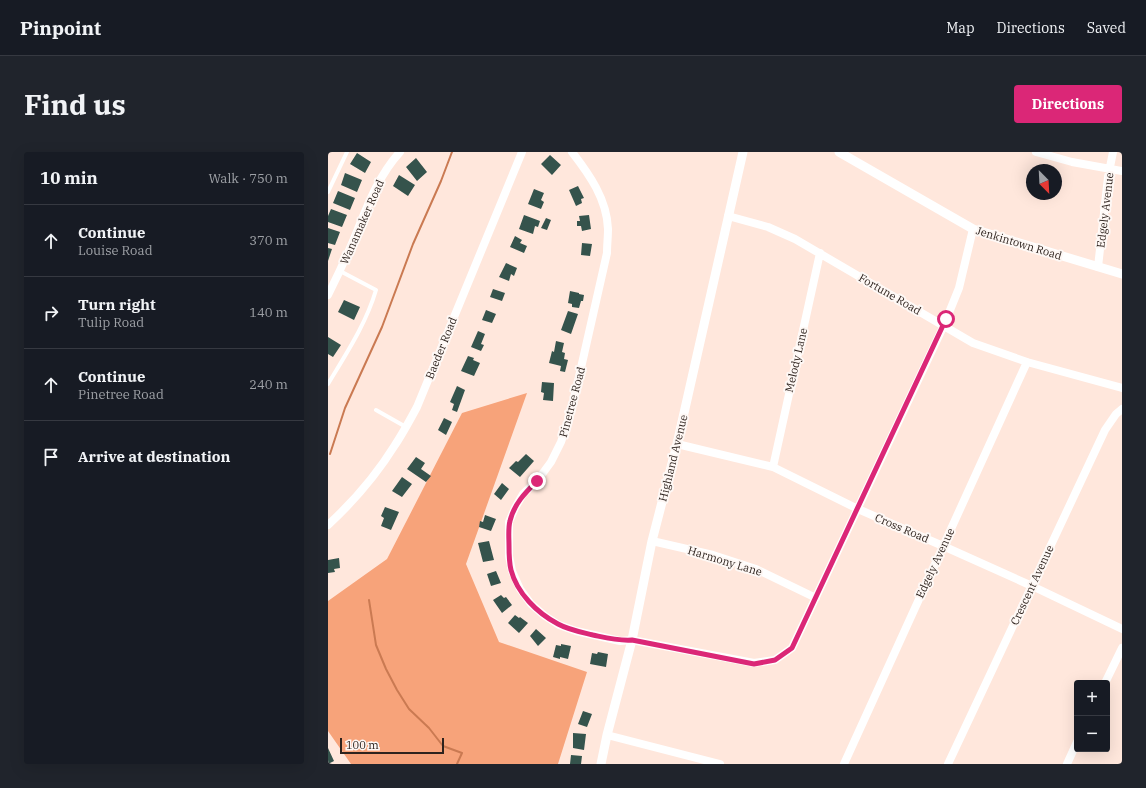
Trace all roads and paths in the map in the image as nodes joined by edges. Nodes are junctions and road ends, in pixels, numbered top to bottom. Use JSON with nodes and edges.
{"nodes":[{"id":1,"x":347,"y":152,"type":"edge"},
{"id":2,"x":400,"y":152,"type":"edge"},
{"id":3,"x":522,"y":152,"type":"edge"},
{"id":4,"x":572,"y":152,"type":"edge"},
{"id":5,"x":744,"y":152,"type":"edge"},
{"id":6,"x":839,"y":152,"type":"edge"},
{"id":7,"x":1036,"y":152,"type":"edge"},
{"id":8,"x":1113,"y":152,"type":"edge"},
{"id":9,"x":1110,"y":170,"type":"junction"},
{"id":10,"x":1122,"y":171,"type":"edge"},
{"id":11,"x":328,"y":192,"type":"edge"},
{"id":12,"x":728,"y":216,"type":"junction"},
{"id":13,"x":973,"y":229,"type":"junction"},
{"id":14,"x":820,"y":254,"type":"junction"},
{"id":15,"x":1098,"y":267,"type":"junction"},
{"id":16,"x":340,"y":271,"type":"junction"},
{"id":17,"x":1122,"y":274,"type":"edge"},
{"id":18,"x":328,"y":295,"type":"edge"},
{"id":19,"x":944,"y":325,"type":"junction"},
{"id":20,"x":1027,"y":362,"type":"junction"},
{"id":21,"x":328,"y":384,"type":"edge"},
{"id":22,"x":1122,"y":388,"type":"edge"},
{"id":23,"x":1122,"y":409,"type":"edge"},
{"id":24,"x":376,"y":410,"type":"dead end"},
{"id":25,"x":406,"y":427,"type":"junction"},
{"id":26,"x":677,"y":444,"type":"junction"},
{"id":27,"x":773,"y":467,"type":"junction"},
{"id":28,"x":858,"y":509,"type":"junction"},
{"id":29,"x":328,"y":524,"type":"edge"},
{"id":30,"x":652,"y":541,"type":"junction"},
{"id":31,"x":943,"y":546,"type":"junction"},
{"id":32,"x":1032,"y":586,"type":"junction"},
{"id":33,"x":816,"y":598,"type":"junction"},
{"id":34,"x":1122,"y":630,"type":"edge"},
{"id":35,"x":632,"y":640,"type":"junction"},
{"id":36,"x":1122,"y":648,"type":"edge"},
{"id":37,"x":1106,"y":680,"type":"edge"},
{"id":38,"x":607,"y":735,"type":"junction"},
{"id":39,"x":1074,"y":748,"type":"edge"},
{"id":40,"x":600,"y":764,"type":"edge"},
{"id":41,"x":720,"y":764,"type":"edge"},
{"id":42,"x":844,"y":764,"type":"edge"},
{"id":43,"x":948,"y":764,"type":"edge"},
{"id":44,"x":1066,"y":764,"type":"edge"}],
"edges":[{"from":1,"to":11,"type":"lane"},
{"from":2,"to":16,"type":"street","name":"Wanamaker Road"},
{"from":3,"to":25,"type":"street","name":"Baeder Road"},
{"from":4,"to":35,"type":"street","name":"Pinetree Road"},
{"from":5,"to":12,"type":"street","name":"Highland Avenue"},
{"from":6,"to":13,"type":"street","name":"Jenkintown Road"},
{"from":7,"to":9,"type":"street"},
{"from":8,"to":9,"type":"street","name":"Edgely Avenue"},
{"from":9,"to":10,"type":"street"},
{"from":9,"to":15,"type":"street","name":"Edgely Avenue"},
{"from":12,"to":14,"type":"street","name":"Fortune Road"},
{"from":12,"to":26,"type":"street","name":"Highland Avenue"},
{"from":13,"to":15,"type":"street","name":"Jenkintown Road"},
{"from":13,"to":19,"type":"street"},
{"from":14,"to":19,"type":"street","name":"Fortune Road"},
{"from":14,"to":27,"type":"street","name":"Melody Lane"},
{"from":15,"to":17,"type":"street","name":"Jenkintown Road"},
{"from":16,"to":18,"type":"street","name":"Wanamaker Road"},
{"from":16,"to":21,"type":"lane"},
{"from":19,"to":20,"type":"street","name":"Fortune Road"},
{"from":19,"to":28,"type":"street"},
{"from":20,"to":22,"type":"street","name":"Fortune Road"},
{"from":20,"to":31,"type":"street","name":"Edgely Avenue"},
{"from":23,"to":32,"type":"street","name":"Crescent Avenue"},
{"from":24,"to":25,"type":"lane"},
{"from":25,"to":29,"type":"street","name":"Baeder Road"},
{"from":26,"to":27,"type":"street","name":"Cross Road"},
{"from":26,"to":30,"type":"street","name":"Highland Avenue"},
{"from":27,"to":28,"type":"street","name":"Cross Road"},
{"from":28,"to":31,"type":"street","name":"Cross Road"},
{"from":28,"to":33,"type":"street"},
{"from":30,"to":33,"type":"street","name":"Harmony Lane"},
{"from":30,"to":35,"type":"street","name":"Highland Avenue"},
{"from":31,"to":32,"type":"street","name":"Cross Road"},
{"from":31,"to":42,"type":"street","name":"Edgely Avenue"},
{"from":32,"to":34,"type":"street","name":"Cross Road"},
{"from":32,"to":43,"type":"street","name":"Crescent Avenue"},
{"from":33,"to":35,"type":"street","name":"Pinetree Road"},
{"from":35,"to":38,"type":"street","name":"Highland Avenue"},
{"from":36,"to":37,"type":"street"},
{"from":38,"to":40,"type":"street","name":"Highland Avenue"},
{"from":38,"to":41,"type":"street"},
{"from":39,"to":44,"type":"street"}]}
